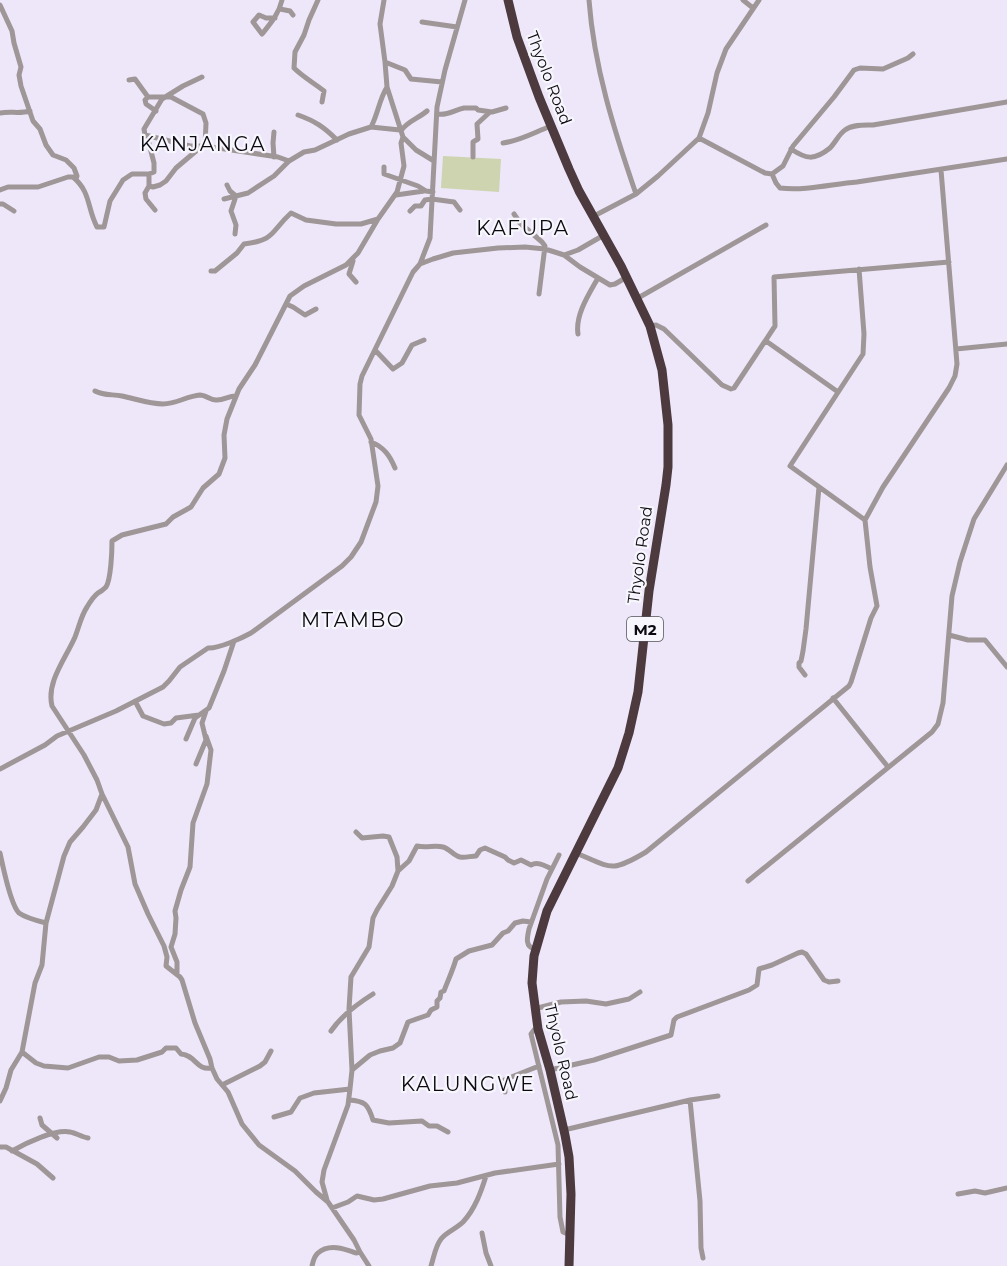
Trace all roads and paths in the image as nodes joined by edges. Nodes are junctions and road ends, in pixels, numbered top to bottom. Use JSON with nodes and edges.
{"nodes":[{"id":1,"x":282,"y":0,"type":"edge"},
{"id":2,"x":318,"y":0,"type":"edge"},
{"id":3,"x":384,"y":0,"type":"edge"},
{"id":4,"x":465,"y":0,"type":"edge"},
{"id":5,"x":508,"y":0,"type":"edge"},
{"id":6,"x":589,"y":0,"type":"edge"},
{"id":7,"x":743,"y":0,"type":"edge"},
{"id":8,"x":759,"y":0,"type":"edge"},
{"id":9,"x":0,"y":5,"type":"edge"},
{"id":10,"x":753,"y":8,"type":"junction"},
{"id":11,"x":280,"y":9,"type":"junction"},
{"id":12,"x":293,"y":15,"type":"dead end"},
{"id":13,"x":275,"y":18,"type":"dead end"},
{"id":14,"x":422,"y":22,"type":"dead end"},
{"id":15,"x":457,"y":27,"type":"junction"},
{"id":16,"x":913,"y":54,"type":"dead end"},
{"id":17,"x":385,"y":62,"type":"junction"},
{"id":18,"x":202,"y":77,"type":"dead end"},
{"id":19,"x":129,"y":80,"type":"dead end"},
{"id":20,"x":442,"y":82,"type":"junction"},
{"id":21,"x":387,"y":87,"type":"junction"},
{"id":22,"x":148,"y":97,"type":"junction"},
{"id":23,"x":166,"y":97,"type":"junction"},
{"id":24,"x":322,"y":102,"type":"dead end"},
{"id":25,"x":1007,"y":102,"type":"edge"},
{"id":26,"x":506,"y":108,"type":"dead end"},
{"id":27,"x":30,"y":111,"type":"junction"},
{"id":28,"x":156,"y":111,"type":"junction"},
{"id":29,"x":427,"y":111,"type":"dead end"},
{"id":30,"x":490,"y":112,"type":"junction"},
{"id":31,"x":0,"y":113,"type":"edge"},
{"id":32,"x":437,"y":114,"type":"junction"},
{"id":33,"x":298,"y":115,"type":"dead end"},
{"id":34,"x":551,"y":126,"type":"junction"},
{"id":35,"x":371,"y":127,"type":"junction"},
{"id":36,"x":400,"y":130,"type":"junction"},
{"id":37,"x":274,"y":132,"type":"dead end"},
{"id":38,"x":147,"y":136,"type":"junction"},
{"id":39,"x":403,"y":137,"type":"junction"},
{"id":40,"x":699,"y":138,"type":"junction"},
{"id":41,"x":337,"y":140,"type":"junction"},
{"id":42,"x":503,"y":143,"type":"dead end"},
{"id":43,"x":203,"y":146,"type":"junction"},
{"id":44,"x":791,"y":149,"type":"junction"},
{"id":45,"x":473,"y":156,"type":"dead end"},
{"id":46,"x":274,"y":157,"type":"junction"},
{"id":47,"x":1007,"y":159,"type":"edge"},
{"id":48,"x":289,"y":161,"type":"junction"},
{"id":49,"x":434,"y":161,"type":"junction"},
{"id":50,"x":384,"y":167,"type":"dead end"},
{"id":51,"x":940,"y":170,"type":"junction"},
{"id":52,"x":149,"y":174,"type":"junction"},
{"id":53,"x":772,"y":174,"type":"junction"},
{"id":54,"x":76,"y":179,"type":"junction"},
{"id":55,"x":401,"y":181,"type":"junction"},
{"id":56,"x":227,"y":185,"type":"dead end"},
{"id":57,"x":149,"y":186,"type":"junction"},
{"id":58,"x":0,"y":190,"type":"edge"},
{"id":59,"x":426,"y":191,"type":"junction"},
{"id":60,"x":636,"y":194,"type":"junction"},
{"id":61,"x":396,"y":195,"type":"junction"},
{"id":62,"x":432,"y":195,"type":"junction"},
{"id":63,"x":236,"y":196,"type":"junction"},
{"id":64,"x":224,"y":199,"type":"dead end"},
{"id":65,"x":0,"y":204,"type":"edge"},
{"id":66,"x":154,"y":210,"type":"dead end"},
{"id":67,"x":460,"y":210,"type":"dead end"},
{"id":68,"x":14,"y":211,"type":"dead end"},
{"id":69,"x":410,"y":211,"type":"dead end"},
{"id":70,"x":514,"y":214,"type":"dead end"},
{"id":71,"x":594,"y":216,"type":"junction"},
{"id":72,"x":378,"y":219,"type":"junction"},
{"id":73,"x":766,"y":225,"type":"dead end"},
{"id":74,"x":235,"y":234,"type":"dead end"},
{"id":75,"x":604,"y":235,"type":"junction"},
{"id":76,"x":545,"y":249,"type":"junction"},
{"id":77,"x":564,"y":255,"type":"junction"},
{"id":78,"x":353,"y":259,"type":"junction"},
{"id":79,"x":949,"y":262,"type":"junction"},
{"id":80,"x":420,"y":264,"type":"junction"},
{"id":81,"x":859,"y":269,"type":"junction"},
{"id":82,"x":211,"y":272,"type":"dead end"},
{"id":83,"x":627,"y":277,"type":"junction"},
{"id":84,"x":598,"y":278,"type":"junction"},
{"id":85,"x":356,"y":282,"type":"dead end"},
{"id":86,"x":539,"y":294,"type":"dead end"},
{"id":87,"x":638,"y":298,"type":"junction"},
{"id":88,"x":286,"y":304,"type":"junction"},
{"id":89,"x":315,"y":309,"type":"dead end"},
{"id":90,"x":650,"y":326,"type":"junction"},
{"id":91,"x":578,"y":334,"type":"dead end"},
{"id":92,"x":424,"y":339,"type":"dead end"},
{"id":93,"x":766,"y":341,"type":"junction"},
{"id":94,"x":1007,"y":344,"type":"edge"},
{"id":95,"x":956,"y":349,"type":"junction"},
{"id":96,"x":375,"y":350,"type":"junction"},
{"id":97,"x":95,"y":391,"type":"dead end"},
{"id":98,"x":838,"y":392,"type":"junction"},
{"id":99,"x":235,"y":396,"type":"junction"},
{"id":100,"x":371,"y":442,"type":"junction"},
{"id":101,"x":1007,"y":465,"type":"edge"},
{"id":102,"x":395,"y":468,"type":"dead end"},
{"id":103,"x":819,"y":488,"type":"junction"},
{"id":104,"x":866,"y":520,"type":"junction"},
{"id":105,"x":949,"y":635,"type":"junction"},
{"id":106,"x":234,"y":641,"type":"junction"},
{"id":107,"x":1007,"y":667,"type":"edge"},
{"id":108,"x":805,"y":675,"type":"dead end"},
{"id":109,"x":833,"y":698,"type":"junction"},
{"id":110,"x":135,"y":701,"type":"junction"},
{"id":111,"x":206,"y":711,"type":"junction"},
{"id":112,"x":199,"y":715,"type":"junction"},
{"id":113,"x":69,"y":731,"type":"junction"},
{"id":114,"x":206,"y":736,"type":"junction"},
{"id":115,"x":186,"y":739,"type":"dead end"},
{"id":116,"x":196,"y":764,"type":"dead end"},
{"id":117,"x":888,"y":767,"type":"junction"},
{"id":118,"x":0,"y":769,"type":"edge"},
{"id":119,"x":102,"y":794,"type":"junction"},
{"id":120,"x":357,"y":832,"type":"dead end"},
{"id":121,"x":0,"y":853,"type":"edge"},
{"id":122,"x":576,"y":853,"type":"junction"},
{"id":123,"x":559,"y":855,"type":"dead end"},
{"id":124,"x":552,"y":869,"type":"junction"},
{"id":125,"x":398,"y":871,"type":"junction"},
{"id":126,"x":748,"y":881,"type":"dead end"},
{"id":127,"x":531,"y":922,"type":"junction"},
{"id":128,"x":46,"y":923,"type":"junction"},
{"id":129,"x":535,"y":949,"type":"junction"},
{"id":130,"x":177,"y":974,"type":"junction"},
{"id":131,"x":838,"y":981,"type":"dead end"},
{"id":132,"x":640,"y":992,"type":"dead end"},
{"id":133,"x":374,"y":994,"type":"dead end"},
{"id":134,"x":534,"y":1009,"type":"junction"},
{"id":135,"x":349,"y":1012,"type":"junction"},
{"id":136,"x":538,"y":1029,"type":"junction"},
{"id":137,"x":331,"y":1031,"type":"dead end"},
{"id":138,"x":271,"y":1051,"type":"dead end"},
{"id":139,"x":22,"y":1052,"type":"junction"},
{"id":140,"x":539,"y":1066,"type":"junction"},
{"id":141,"x":212,"y":1068,"type":"junction"},
{"id":142,"x":352,"y":1070,"type":"junction"},
{"id":143,"x":549,"y":1070,"type":"junction"},
{"id":144,"x":222,"y":1085,"type":"junction"},
{"id":145,"x":350,"y":1089,"type":"junction"},
{"id":146,"x":505,"y":1092,"type":"dead end"},
{"id":147,"x":718,"y":1096,"type":"dead end"},
{"id":148,"x":349,"y":1100,"type":"junction"},
{"id":149,"x":690,"y":1100,"type":"junction"},
{"id":150,"x":0,"y":1101,"type":"edge"},
{"id":151,"x":274,"y":1117,"type":"dead end"},
{"id":152,"x":40,"y":1119,"type":"dead end"},
{"id":153,"x":564,"y":1130,"type":"junction"},
{"id":154,"x":448,"y":1132,"type":"dead end"},
{"id":155,"x":52,"y":1133,"type":"junction"},
{"id":156,"x":57,"y":1138,"type":"dead end"},
{"id":157,"x":88,"y":1138,"type":"dead end"},
{"id":158,"x":0,"y":1148,"type":"edge"},
{"id":159,"x":12,"y":1151,"type":"junction"},
{"id":160,"x":559,"y":1164,"type":"junction"},
{"id":161,"x":486,"y":1176,"type":"junction"},
{"id":162,"x":53,"y":1178,"type":"dead end"},
{"id":163,"x":1007,"y":1188,"type":"edge"},
{"id":164,"x":958,"y":1194,"type":"dead end"},
{"id":165,"x":328,"y":1202,"type":"junction"},
{"id":166,"x":332,"y":1208,"type":"junction"},
{"id":167,"x":482,"y":1233,"type":"dead end"},
{"id":168,"x":570,"y":1235,"type":"junction"},
{"id":169,"x":360,"y":1252,"type":"junction"},
{"id":170,"x":703,"y":1258,"type":"dead end"},
{"id":171,"x":312,"y":1266,"type":"edge"},
{"id":172,"x":369,"y":1266,"type":"edge"},
{"id":173,"x":431,"y":1266,"type":"edge"},
{"id":174,"x":491,"y":1266,"type":"edge"},
{"id":175,"x":569,"y":1266,"type":"edge"}],
"edges":[{"from":1,"to":11,"type":"street"},
{"from":2,"to":24,"type":"street"},
{"from":3,"to":17,"type":"street"},
{"from":4,"to":15,"type":"street"},
{"from":5,"to":34,"type":"highway","name":"Thyolo Road","number":"M2"},
{"from":6,"to":60,"type":"street"},
{"from":7,"to":10,"type":"street"},
{"from":8,"to":10,"type":"street"},
{"from":9,"to":27,"type":"street"},
{"from":10,"to":40,"type":"street"},
{"from":11,"to":12,"type":"street"},
{"from":11,"to":13,"type":"street"},
{"from":14,"to":15,"type":"street"},
{"from":15,"to":20,"type":"street"},
{"from":16,"to":44,"type":"street"},
{"from":17,"to":20,"type":"street"},
{"from":17,"to":21,"type":"street"},
{"from":18,"to":23,"type":"street"},
{"from":19,"to":22,"type":"street"},
{"from":20,"to":32,"type":"street"},
{"from":21,"to":35,"type":"street"},
{"from":21,"to":36,"type":"street"},
{"from":22,"to":23,"type":"street"},
{"from":22,"to":28,"type":"street"},
{"from":23,"to":28,"type":"street"},
{"from":23,"to":43,"type":"street"},
{"from":25,"to":44,"type":"street"},
{"from":26,"to":30,"type":"street"},
{"from":27,"to":31,"type":"street"},
{"from":27,"to":54,"type":"street"},
{"from":28,"to":38,"type":"street"},
{"from":29,"to":36,"type":"street"},
{"from":30,"to":32,"type":"street"},
{"from":30,"to":45,"type":"street"},
{"from":32,"to":49,"type":"street"},
{"from":33,"to":41,"type":"street"},
{"from":34,"to":42,"type":"street"},
{"from":34,"to":71,"type":"highway","name":"Thyolo Road","number":"M2"},
{"from":35,"to":36,"type":"street"},
{"from":35,"to":41,"type":"street"},
{"from":36,"to":39,"type":"street"},
{"from":37,"to":46,"type":"street"},
{"from":38,"to":43,"type":"street"},
{"from":38,"to":52,"type":"street"},
{"from":39,"to":49,"type":"street"},
{"from":39,"to":55,"type":"street"},
{"from":40,"to":53,"type":"street"},
{"from":40,"to":60,"type":"street"},
{"from":41,"to":48,"type":"street"},
{"from":43,"to":46,"type":"street"},
{"from":43,"to":57,"type":"street"},
{"from":44,"to":53,"type":"street"},
{"from":46,"to":48,"type":"street"},
{"from":47,"to":51,"type":"street"},
{"from":48,"to":63,"type":"street"},
{"from":49,"to":62,"type":"street"},
{"from":50,"to":55,"type":"street"},
{"from":51,"to":53,"type":"street"},
{"from":51,"to":79,"type":"street"},
{"from":52,"to":54,"type":"street"},
{"from":52,"to":57,"type":"street"},
{"from":54,"to":58,"type":"street"},
{"from":55,"to":59,"type":"street"},
{"from":55,"to":61,"type":"street"},
{"from":56,"to":63,"type":"street"},
{"from":57,"to":66,"type":"street"},
{"from":59,"to":61,"type":"street"},
{"from":59,"to":62,"type":"street"},
{"from":60,"to":71,"type":"street"},
{"from":61,"to":72,"type":"street"},
{"from":62,"to":67,"type":"street"},
{"from":62,"to":69,"type":"street"},
{"from":62,"to":80,"type":"street"},
{"from":63,"to":64,"type":"street"},
{"from":63,"to":74,"type":"street"},
{"from":65,"to":68,"type":"street"},
{"from":70,"to":76,"type":"street"},
{"from":71,"to":75,"type":"highway","name":"Thyolo Road","number":"M2"},
{"from":72,"to":78,"type":"street"},
{"from":72,"to":82,"type":"street"},
{"from":73,"to":87,"type":"street"},
{"from":75,"to":77,"type":"street"},
{"from":75,"to":83,"type":"highway","name":"Thyolo Road","number":"M2"},
{"from":76,"to":77,"type":"street"},
{"from":76,"to":80,"type":"street"},
{"from":76,"to":86,"type":"street"},
{"from":77,"to":84,"type":"street"},
{"from":78,"to":85,"type":"street"},
{"from":78,"to":88,"type":"street"},
{"from":79,"to":81,"type":"street"},
{"from":79,"to":95,"type":"street"},
{"from":80,"to":96,"type":"street"},
{"from":81,"to":93,"type":"street"},
{"from":81,"to":98,"type":"street"},
{"from":83,"to":84,"type":"street"},
{"from":83,"to":87,"type":"highway","name":"Thyolo Road","number":"M2"},
{"from":84,"to":91,"type":"street"},
{"from":87,"to":90,"type":"highway","name":"Thyolo Road","number":"M2"},
{"from":88,"to":89,"type":"street"},
{"from":88,"to":99,"type":"street"},
{"from":90,"to":93,"type":"street"},
{"from":90,"to":122,"type":"highway","name":"Thyolo Road","number":"M2"},
{"from":92,"to":96,"type":"street"},
{"from":93,"to":98,"type":"street"},
{"from":94,"to":95,"type":"street"},
{"from":95,"to":104,"type":"street"},
{"from":96,"to":100,"type":"street"},
{"from":97,"to":99,"type":"street"},
{"from":98,"to":103,"type":"street"},
{"from":99,"to":113,"type":"street"},
{"from":100,"to":102,"type":"street"},
{"from":100,"to":106,"type":"street"},
{"from":101,"to":105,"type":"street"},
{"from":103,"to":104,"type":"street"},
{"from":103,"to":108,"type":"street"},
{"from":104,"to":109,"type":"street"},
{"from":105,"to":107,"type":"street"},
{"from":105,"to":117,"type":"street"},
{"from":106,"to":110,"type":"street"},
{"from":106,"to":111,"type":"street"},
{"from":109,"to":117,"type":"street"},
{"from":109,"to":122,"type":"street"},
{"from":110,"to":112,"type":"street"},
{"from":110,"to":113,"type":"street"},
{"from":111,"to":112,"type":"street"},
{"from":111,"to":114,"type":"street"},
{"from":112,"to":115,"type":"street"},
{"from":113,"to":118,"type":"street"},
{"from":113,"to":119,"type":"street"},
{"from":114,"to":116,"type":"street"},
{"from":114,"to":130,"type":"street"},
{"from":117,"to":126,"type":"street"},
{"from":119,"to":128,"type":"street"},
{"from":119,"to":130,"type":"street"},
{"from":120,"to":125,"type":"street"},
{"from":121,"to":128,"type":"street"},
{"from":122,"to":129,"type":"highway","name":"Thyolo Road","number":"M2"},
{"from":123,"to":124,"type":"street"},
{"from":124,"to":125,"type":"street"},
{"from":124,"to":127,"type":"street"},
{"from":125,"to":135,"type":"street"},
{"from":127,"to":129,"type":"street"},
{"from":127,"to":142,"type":"street"},
{"from":128,"to":139,"type":"street"},
{"from":129,"to":134,"type":"highway","name":"Thyolo Road","number":"M2"},
{"from":130,"to":141,"type":"street"},
{"from":131,"to":143,"type":"street"},
{"from":132,"to":134,"type":"street"},
{"from":133,"to":135,"type":"street"},
{"from":134,"to":136,"type":"highway","name":"Thyolo Road","number":"M2"},
{"from":135,"to":137,"type":"street"},
{"from":135,"to":142,"type":"street"},
{"from":136,"to":140,"type":"street"},
{"from":136,"to":143,"type":"highway","name":"Thyolo Road","number":"M2"},
{"from":138,"to":144,"type":"street"},
{"from":139,"to":141,"type":"street"},
{"from":139,"to":150,"type":"street"},
{"from":140,"to":146,"type":"street"},
{"from":140,"to":160,"type":"street"},
{"from":141,"to":144,"type":"street"},
{"from":142,"to":145,"type":"street"},
{"from":143,"to":153,"type":"highway","name":"Thyolo Road","number":"M2"},
{"from":144,"to":165,"type":"street"},
{"from":145,"to":148,"type":"street"},
{"from":145,"to":151,"type":"street"},
{"from":147,"to":149,"type":"street"},
{"from":148,"to":154,"type":"street"},
{"from":148,"to":165,"type":"street"},
{"from":149,"to":153,"type":"street"},
{"from":149,"to":170,"type":"street"},
{"from":152,"to":155,"type":"street"},
{"from":153,"to":168,"type":"highway","name":"Thyolo Road","number":"M2"},
{"from":155,"to":156,"type":"street"},
{"from":155,"to":157,"type":"street"},
{"from":155,"to":159,"type":"street"},
{"from":158,"to":159,"type":"street"},
{"from":159,"to":162,"type":"street"},
{"from":160,"to":161,"type":"street"},
{"from":160,"to":168,"type":"street"},
{"from":161,"to":166,"type":"street"},
{"from":161,"to":173,"type":"street"},
{"from":163,"to":164,"type":"street"},
{"from":165,"to":166,"type":"street"},
{"from":166,"to":169,"type":"street"},
{"from":167,"to":174,"type":"street"},
{"from":168,"to":175,"type":"highway","name":"Thyolo Road","number":"M2"},
{"from":169,"to":171,"type":"street"},
{"from":169,"to":172,"type":"street"}]}
